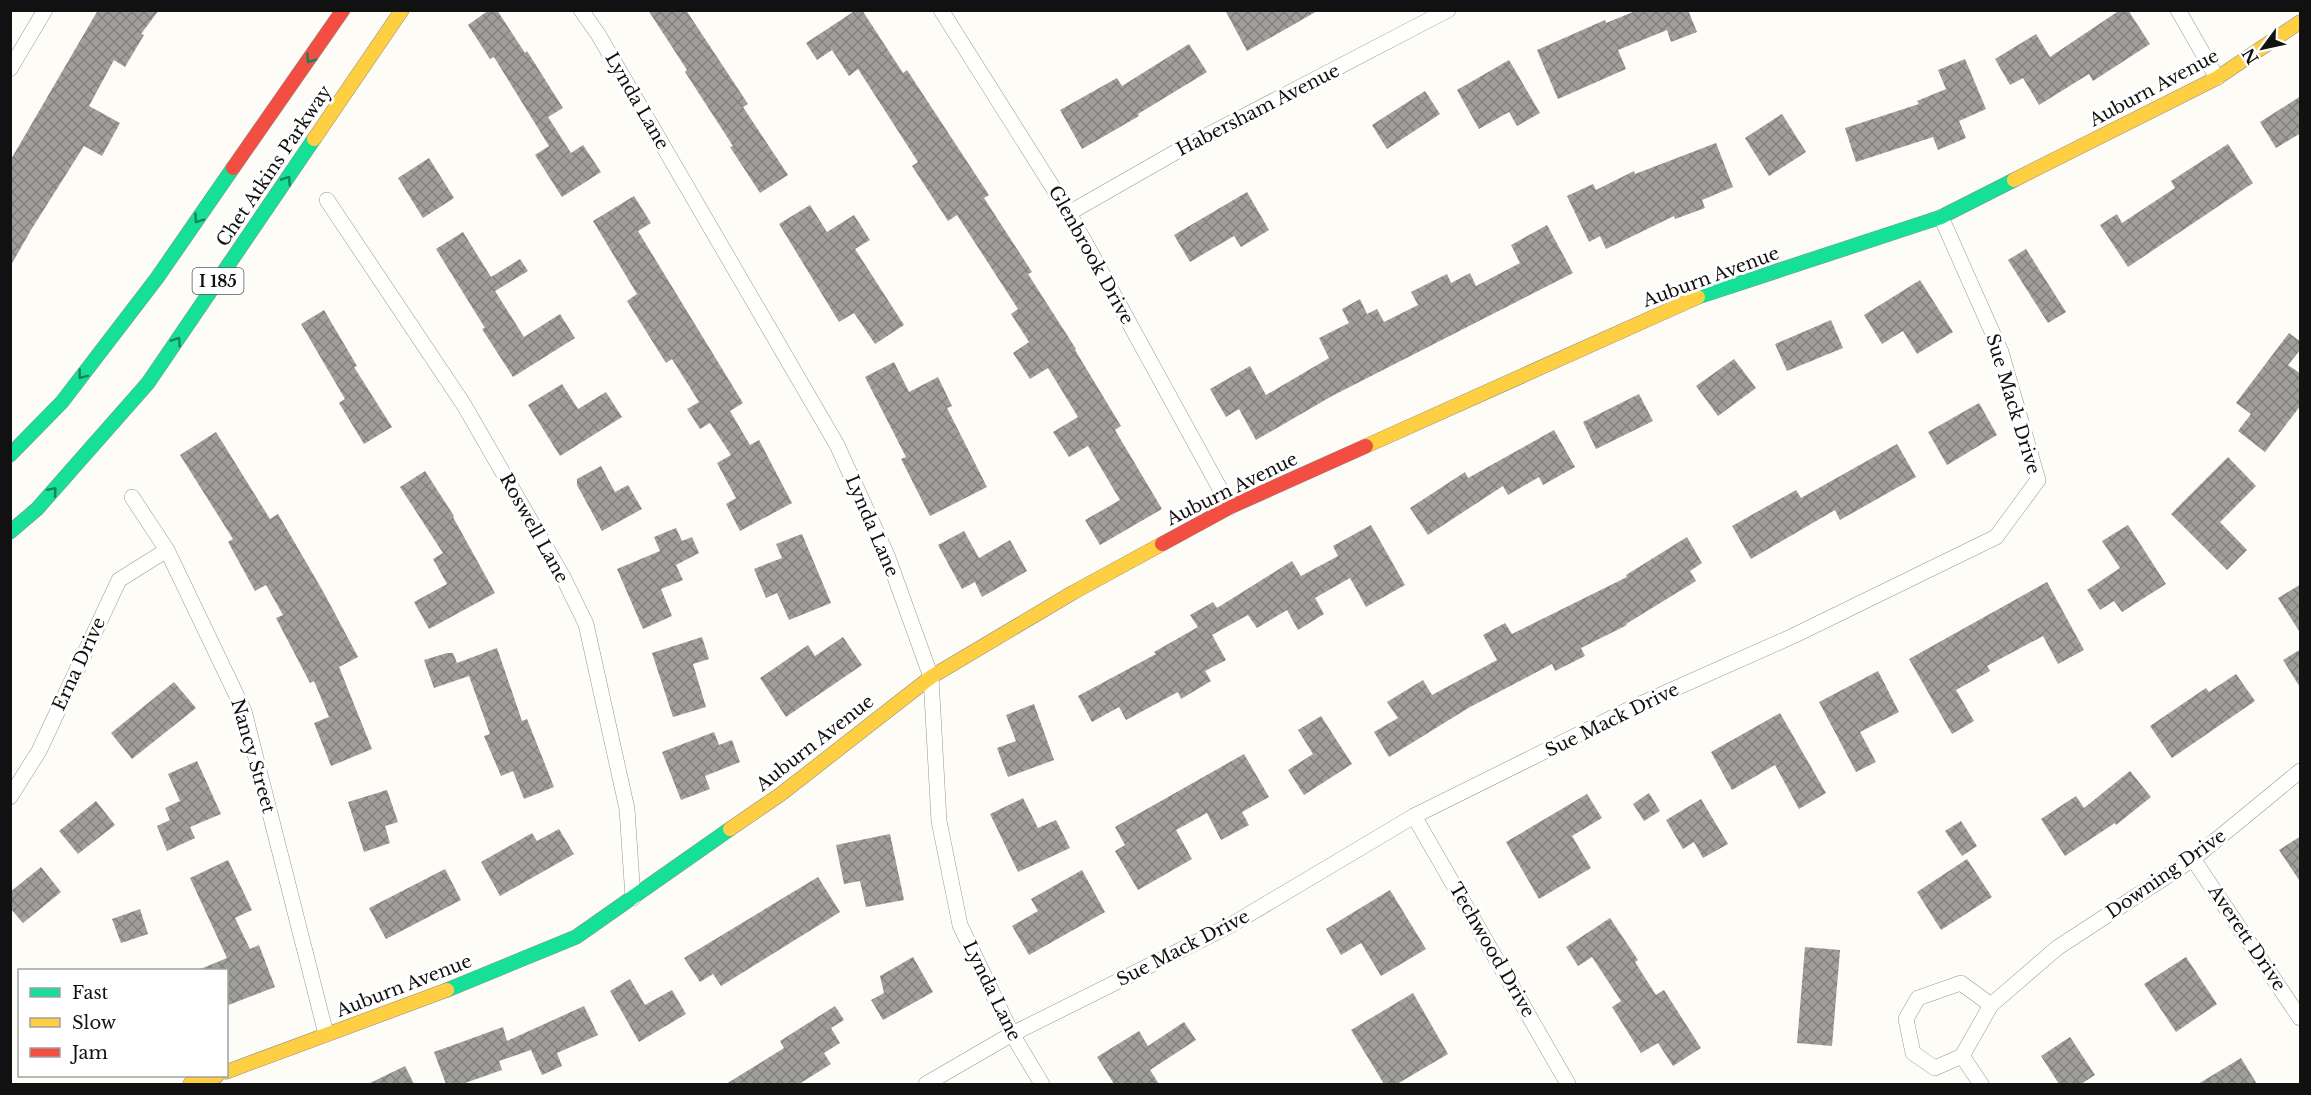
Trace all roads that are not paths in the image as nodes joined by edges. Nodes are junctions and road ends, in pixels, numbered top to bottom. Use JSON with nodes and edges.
{"nodes":[{"id":1,"x":45,"y":10,"type":"edge"},
{"id":2,"x":343,"y":10,"type":"edge"},
{"id":3,"x":402,"y":10,"type":"edge"},
{"id":4,"x":581,"y":10,"type":"edge"},
{"id":5,"x":941,"y":10,"type":"edge"},
{"id":6,"x":1448,"y":10,"type":"edge"},
{"id":7,"x":2178,"y":10,"type":"edge"},
{"id":8,"x":2301,"y":22,"type":"edge"},
{"id":9,"x":10,"y":69,"type":"edge"},
{"id":10,"x":2217,"y":78,"type":"junction"},
{"id":11,"x":327,"y":200,"type":"dead end"},
{"id":12,"x":1069,"y":213,"type":"junction"},
{"id":13,"x":1941,"y":217,"type":"junction"},
{"id":14,"x":10,"y":455,"type":"edge"},
{"id":15,"x":132,"y":497,"type":"dead end"},
{"id":16,"x":1230,"y":507,"type":"junction"},
{"id":17,"x":10,"y":532,"type":"edge"},
{"id":18,"x":167,"y":550,"type":"junction"},
{"id":19,"x":931,"y":677,"type":"junction"},
{"id":20,"x":2301,"y":771,"type":"edge"},
{"id":21,"x":10,"y":797,"type":"edge"},
{"id":22,"x":1414,"y":816,"type":"junction"},
{"id":23,"x":2193,"y":859,"type":"junction"},
{"id":24,"x":633,"y":898,"type":"junction"},
{"id":25,"x":1991,"y":1005,"type":"junction"},
{"id":26,"x":2301,"y":1018,"type":"edge"},
{"id":27,"x":326,"y":1034,"type":"junction"},
{"id":28,"x":1012,"y":1034,"type":"junction"},
{"id":29,"x":1962,"y":1056,"type":"junction"},
{"id":30,"x":228,"y":1071,"type":"edge"},
{"id":31,"x":214,"y":1077,"type":"edge"},
{"id":32,"x":190,"y":1084,"type":"edge"},
{"id":33,"x":926,"y":1084,"type":"edge"},
{"id":34,"x":1042,"y":1084,"type":"edge"},
{"id":35,"x":1568,"y":1084,"type":"edge"},
{"id":36,"x":1981,"y":1084,"type":"edge"}],
"edges":[{"from":1,"to":9,"type":"street"},
{"from":2,"to":14,"type":"main road","name":"Chet Atkins Parkway","number":"I 185","one_way":true},
{"from":17,"to":3,"type":"main road","name":"Chet Atkins Parkway","number":"I 185","one_way":true},
{"from":4,"to":19,"type":"street","name":"Lynda Lane"},
{"from":5,"to":12,"type":"street","name":"Glenbrook Drive"},
{"from":6,"to":12,"type":"street","name":"Habersham Avenue"},
{"from":7,"to":10,"type":"street"},
{"from":8,"to":10,"type":"main road","name":"Auburn Avenue"},
{"from":10,"to":13,"type":"main road","name":"Auburn Avenue"},
{"from":11,"to":24,"type":"street","name":"Roswell Lane"},
{"from":12,"to":16,"type":"street","name":"Glenbrook Drive"},
{"from":13,"to":16,"type":"main road","name":"Auburn Avenue"},
{"from":13,"to":22,"type":"street","name":"Sue Mack Drive"},
{"from":15,"to":18,"type":"street","name":"Nancy Street"},
{"from":16,"to":19,"type":"main road","name":"Auburn Avenue"},
{"from":18,"to":21,"type":"street","name":"Erna Drive"},
{"from":18,"to":27,"type":"street","name":"Nancy Street"},
{"from":19,"to":24,"type":"main road","name":"Auburn Avenue"},
{"from":19,"to":28,"type":"street","name":"Lynda Lane"},
{"from":20,"to":23,"type":"street","name":"Downing Drive"},
{"from":22,"to":28,"type":"street","name":"Sue Mack Drive"},
{"from":22,"to":35,"type":"street","name":"Techwood Drive"},
{"from":23,"to":25,"type":"street","name":"Downing Drive"},
{"from":23,"to":26,"type":"street","name":"Averett Drive"},
{"from":24,"to":27,"type":"main road","name":"Auburn Avenue"},
{"from":25,"to":29,"type":"street"},
{"from":25,"to":29,"type":"street"},
{"from":27,"to":30,"type":"main road","name":"Auburn Avenue"},
{"from":28,"to":33,"type":"street","name":"Sue Mack Drive"},
{"from":28,"to":34,"type":"street","name":"Lynda Lane"},
{"from":29,"to":36,"type":"street"},
{"from":31,"to":32,"type":"main road"}]}
